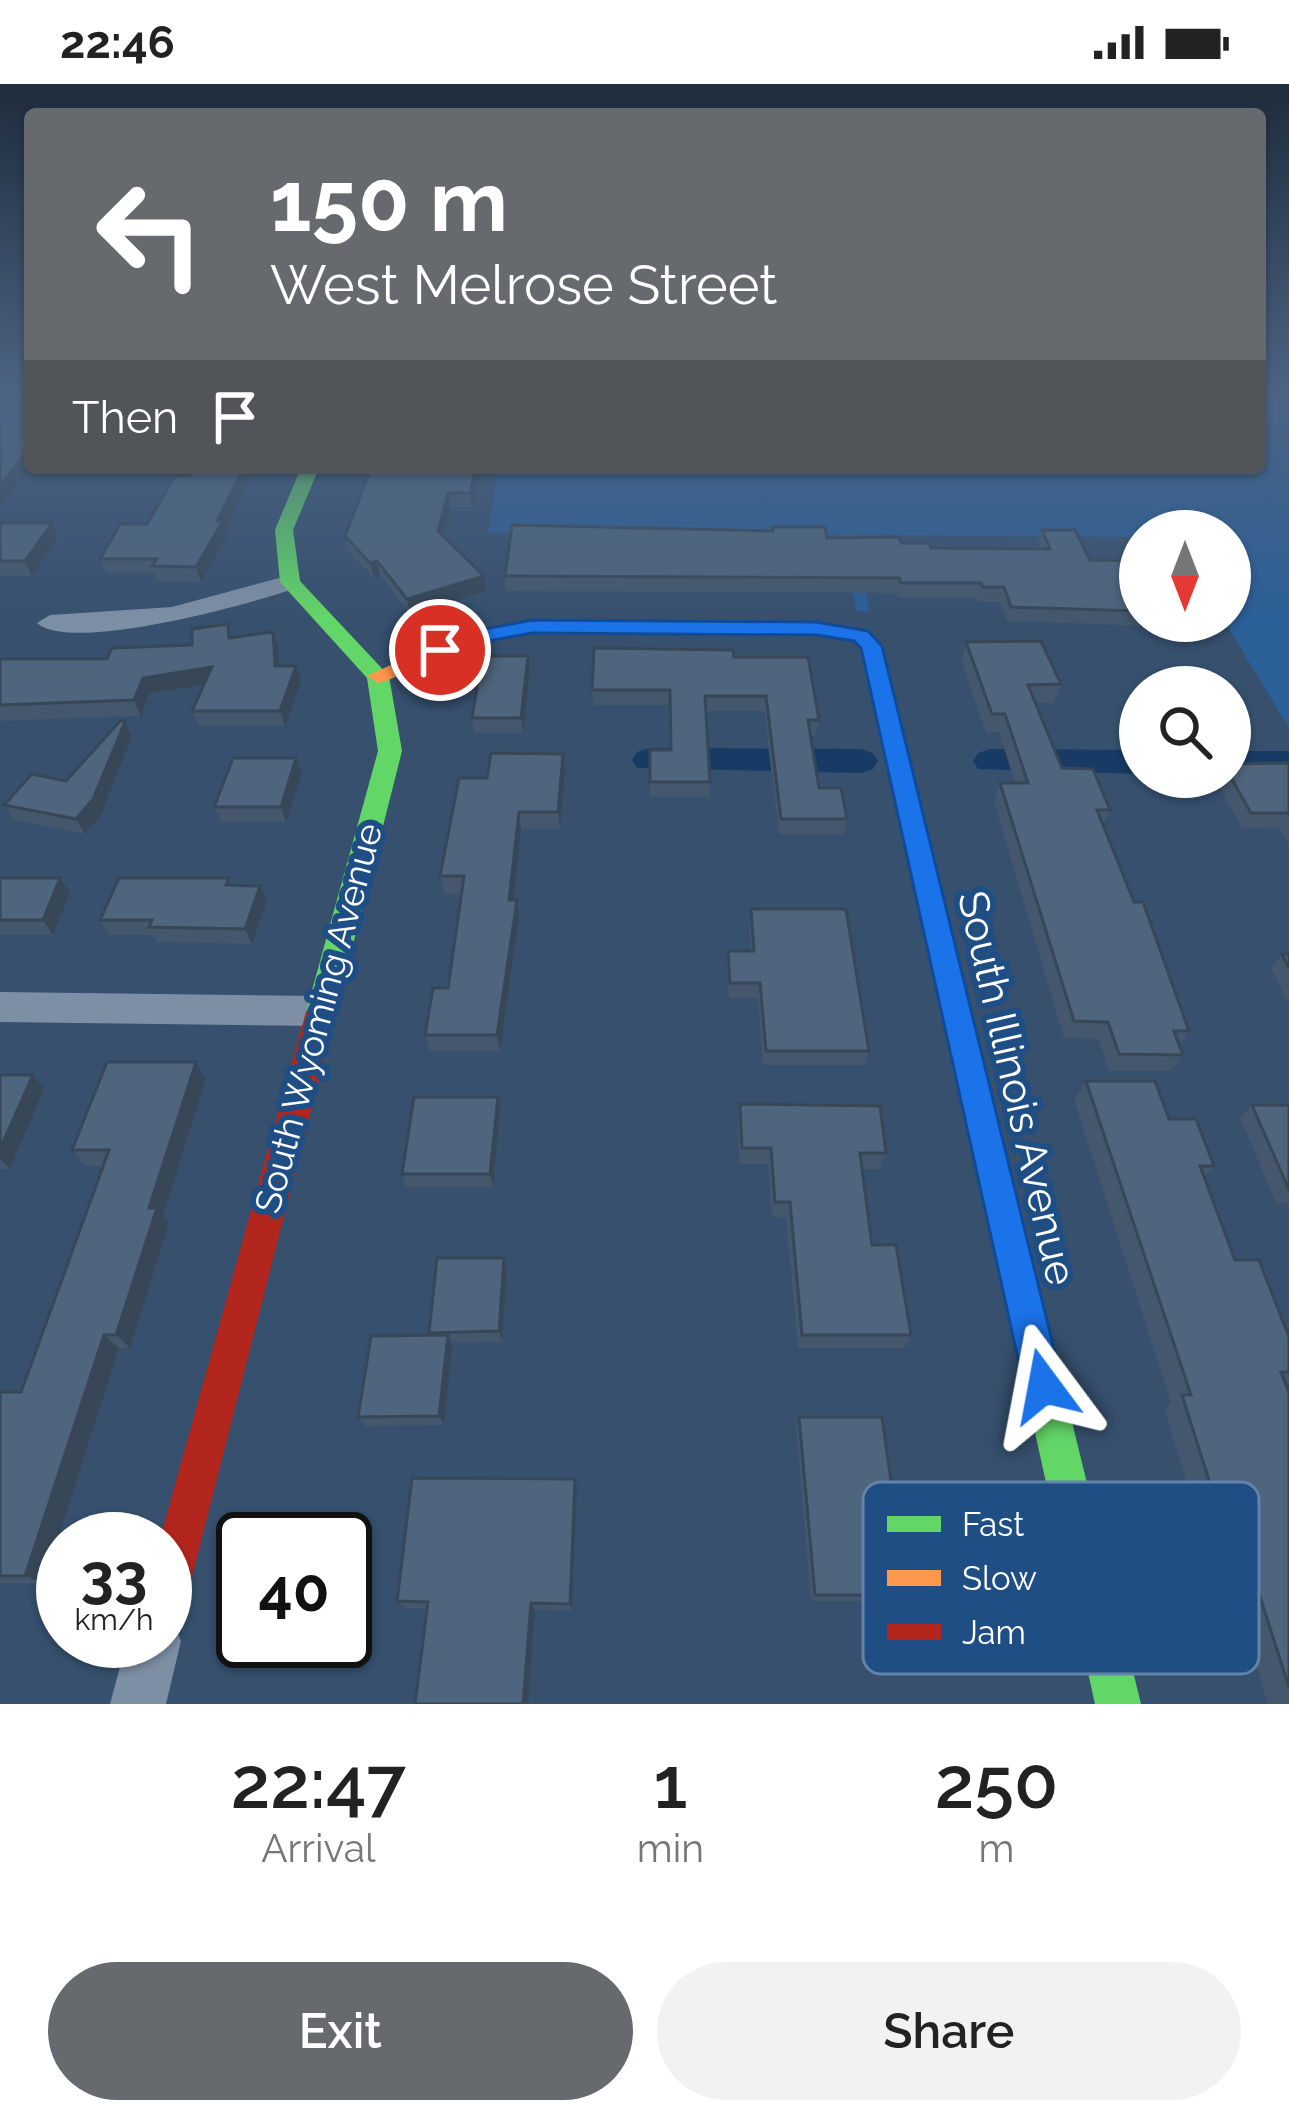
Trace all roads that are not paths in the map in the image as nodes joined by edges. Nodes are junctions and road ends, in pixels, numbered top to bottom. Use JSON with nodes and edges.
{"nodes":[{"id":1,"x":307,"y":474,"type":"edge"},
{"id":2,"x":290,"y":582,"type":"junction"},
{"id":3,"x":50,"y":623,"type":"dead end"},
{"id":4,"x":378,"y":676,"type":"junction"},
{"id":5,"x":0,"y":1007,"type":"edge"},
{"id":6,"x":318,"y":1011,"type":"junction"},
{"id":7,"x":1066,"y":1482,"type":"edge"},
{"id":8,"x":188,"y":1512,"type":"edge"},
{"id":9,"x":147,"y":1668,"type":"edge"},
{"id":10,"x":1111,"y":1674,"type":"edge"},
{"id":11,"x":138,"y":1704,"type":"edge"},
{"id":12,"x":1118,"y":1704,"type":"edge"}],
"edges":[{"from":1,"to":2,"type":"street"},
{"from":2,"to":3,"type":"street"},
{"from":2,"to":4,"type":"street"},
{"from":4,"to":6,"type":"street","name":"South Wyoming Avenue"},
{"from":4,"to":7,"type":"street","name":"South Illinois Avenue"},
{"from":5,"to":6,"type":"street"},
{"from":6,"to":8,"type":"street","name":"South Wyoming Avenue"},
{"from":9,"to":11,"type":"street"},
{"from":10,"to":12,"type":"street","name":"South Illinois Avenue"}]}
